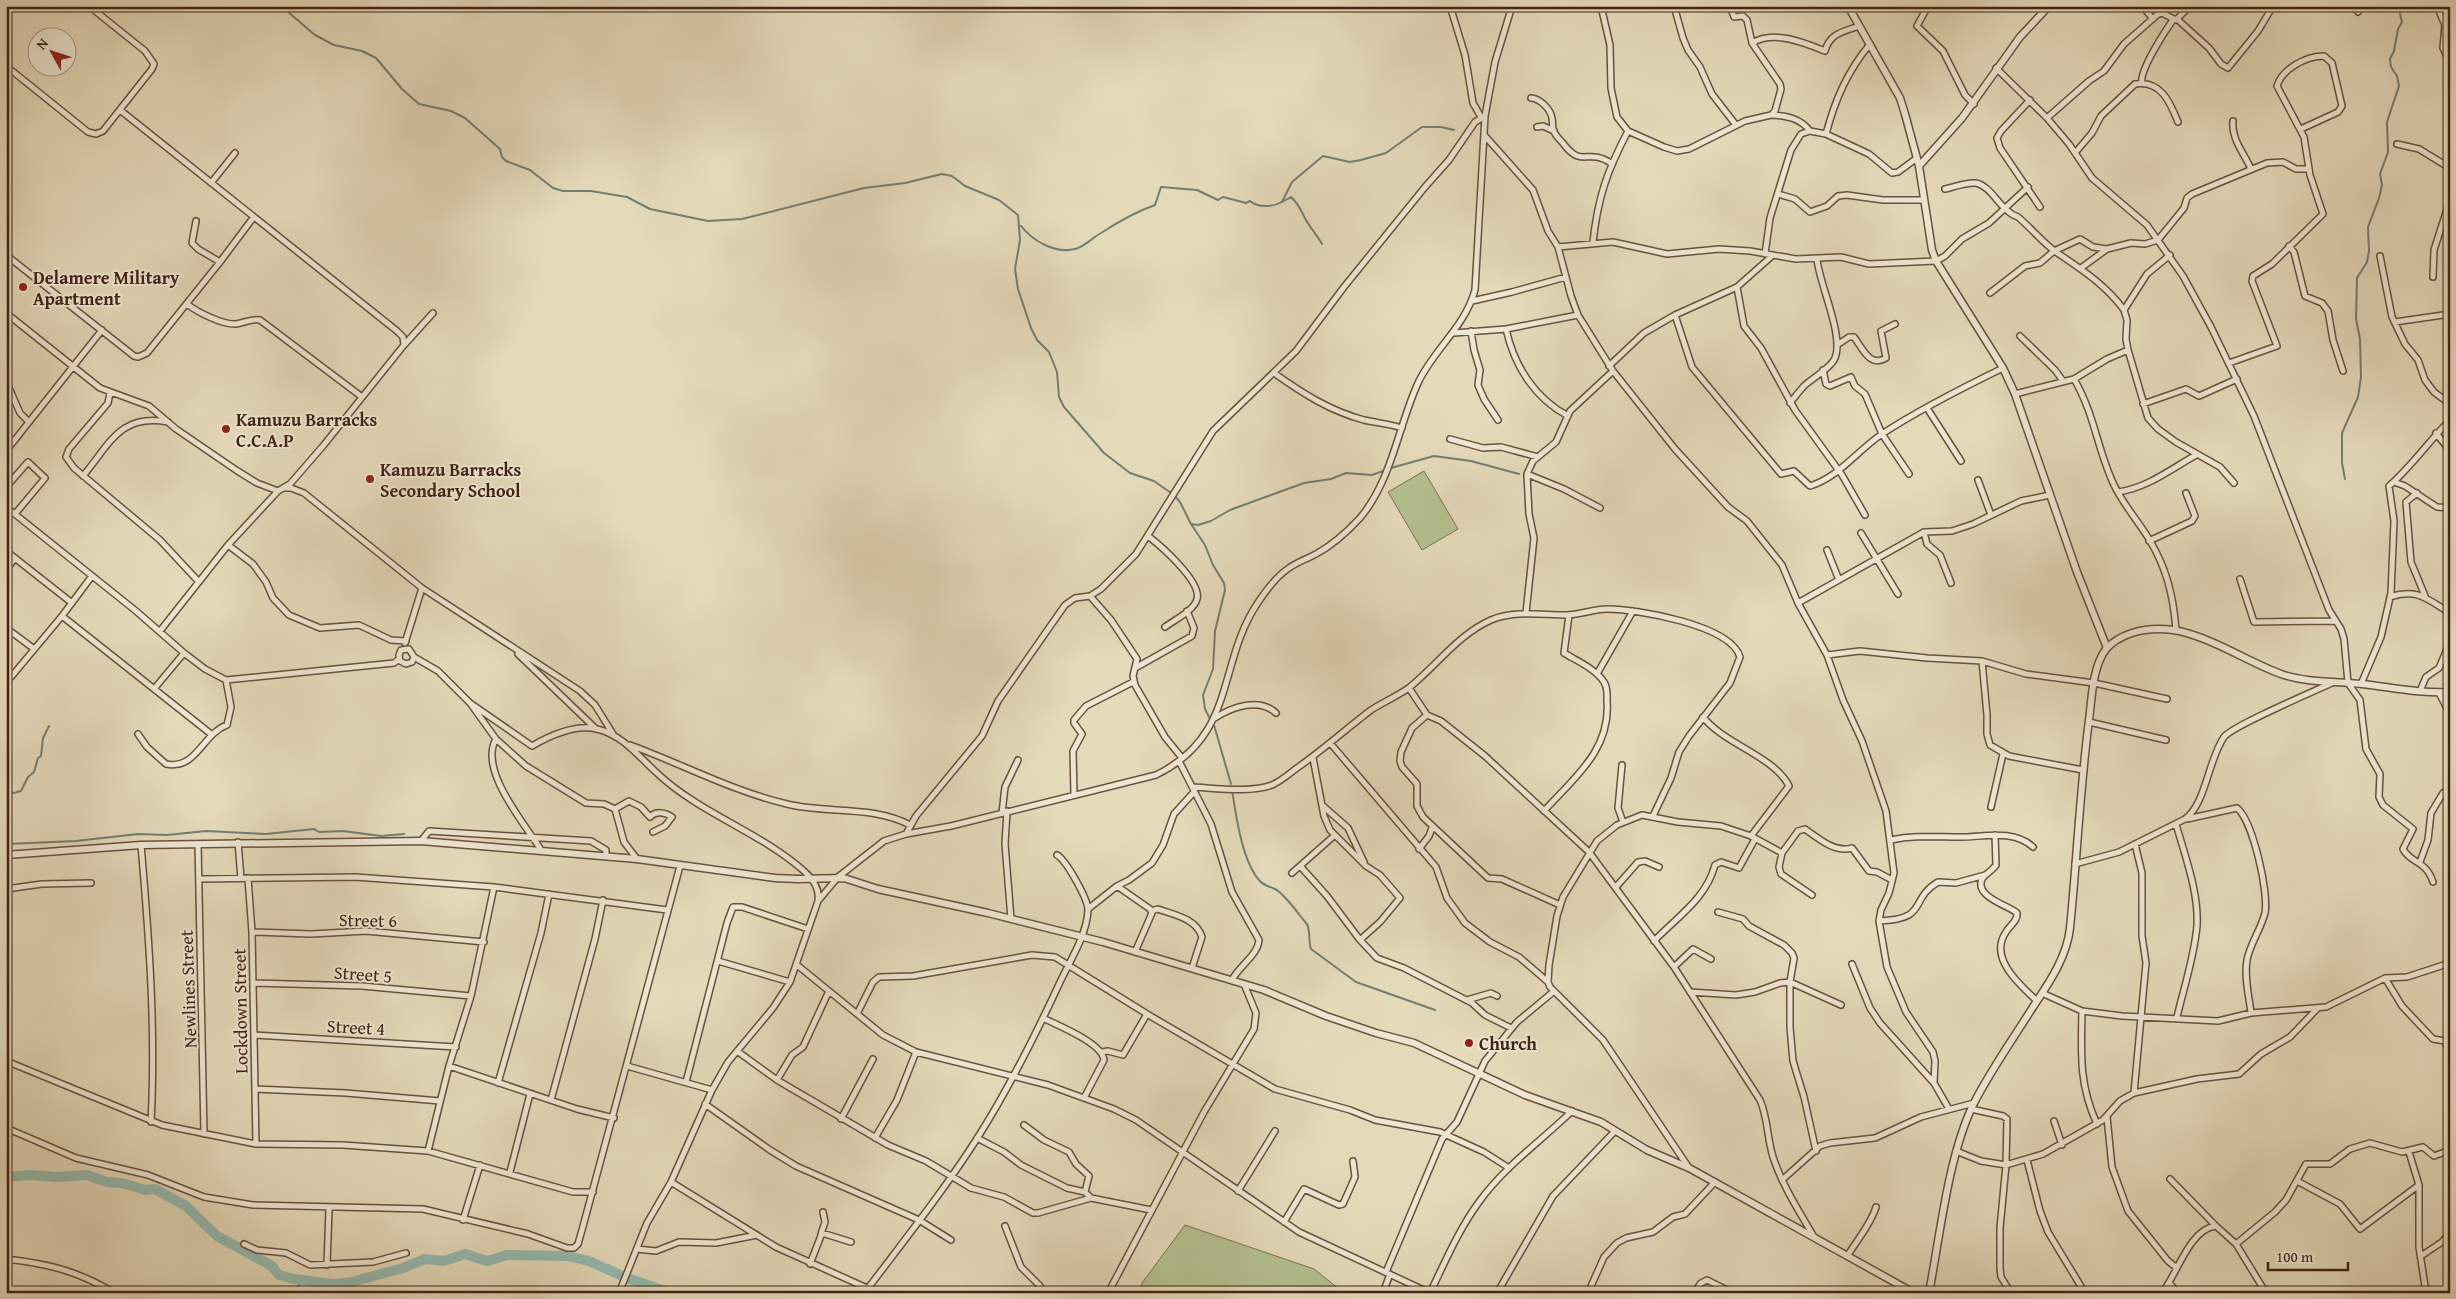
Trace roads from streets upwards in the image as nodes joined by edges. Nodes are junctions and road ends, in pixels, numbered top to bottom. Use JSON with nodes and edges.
{"nodes":[{"id":1,"x":89,"y":6,"type":"edge"},
{"id":2,"x":1450,"y":6,"type":"edge"},
{"id":3,"x":1512,"y":6,"type":"edge"},
{"id":4,"x":1522,"y":6,"type":"edge"},
{"id":5,"x":1541,"y":6,"type":"edge"},
{"id":6,"x":1601,"y":6,"type":"edge"},
{"id":7,"x":1674,"y":6,"type":"edge"},
{"id":8,"x":1730,"y":6,"type":"edge"},
{"id":9,"x":1848,"y":6,"type":"edge"},
{"id":10,"x":1928,"y":6,"type":"edge"},
{"id":11,"x":2142,"y":6,"type":"edge"},
{"id":12,"x":2190,"y":6,"type":"edge"},
{"id":13,"x":2273,"y":6,"type":"edge"},
{"id":14,"x":2437,"y":6,"type":"edge"},
{"id":15,"x":2044,"y":8,"type":"edge"},
{"id":16,"x":2153,"y":19,"type":"junction"},
{"id":17,"x":2175,"y":20,"type":"junction"},
{"id":18,"x":1859,"y":26,"type":"junction"},
{"id":19,"x":1752,"y":42,"type":"junction"},
{"id":20,"x":1870,"y":44,"type":"junction"},
{"id":21,"x":2450,"y":62,"type":"edge"},
{"id":22,"x":6,"y":66,"type":"edge"},
{"id":23,"x":1996,"y":68,"type":"junction"},
{"id":24,"x":2142,"y":83,"type":"junction"},
{"id":25,"x":1531,"y":98,"type":"dead end"},
{"id":26,"x":2030,"y":100,"type":"junction"},
{"id":27,"x":1974,"y":104,"type":"junction"},
{"id":28,"x":120,"y":110,"type":"junction"},
{"id":29,"x":1771,"y":115,"type":"junction"},
{"id":30,"x":1483,"y":116,"type":"junction"},
{"id":31,"x":2047,"y":118,"type":"junction"},
{"id":32,"x":2233,"y":120,"type":"dead end"},
{"id":33,"x":2178,"y":122,"type":"dead end"},
{"id":34,"x":1736,"y":126,"type":"junction"},
{"id":35,"x":1538,"y":127,"type":"dead end"},
{"id":36,"x":2301,"y":129,"type":"junction"},
{"id":37,"x":1628,"y":131,"type":"junction"},
{"id":38,"x":1810,"y":131,"type":"junction"},
{"id":39,"x":1554,"y":132,"type":"junction"},
{"id":40,"x":1826,"y":134,"type":"junction"},
{"id":41,"x":1485,"y":136,"type":"junction"},
{"id":42,"x":2397,"y":144,"type":"dead end"},
{"id":43,"x":235,"y":153,"type":"dead end"},
{"id":44,"x":2075,"y":153,"type":"junction"},
{"id":45,"x":1917,"y":158,"type":"junction"},
{"id":46,"x":1611,"y":162,"type":"junction"},
{"id":47,"x":1919,"y":166,"type":"junction"},
{"id":48,"x":2450,"y":168,"type":"edge"},
{"id":49,"x":2251,"y":169,"type":"junction"},
{"id":50,"x":2309,"y":169,"type":"junction"},
{"id":51,"x":211,"y":184,"type":"junction"},
{"id":52,"x":2028,"y":187,"type":"junction"},
{"id":53,"x":1945,"y":189,"type":"dead end"},
{"id":54,"x":1778,"y":194,"type":"junction"},
{"id":55,"x":1924,"y":200,"type":"junction"},
{"id":56,"x":2450,"y":200,"type":"edge"},
{"id":57,"x":2003,"y":208,"type":"junction"},
{"id":58,"x":2040,"y":208,"type":"dead end"},
{"id":59,"x":253,"y":218,"type":"junction"},
{"id":60,"x":196,"y":221,"type":"dead end"},
{"id":61,"x":2158,"y":240,"type":"junction"},
{"id":62,"x":1593,"y":242,"type":"junction"},
{"id":63,"x":2289,"y":246,"type":"junction"},
{"id":64,"x":1558,"y":247,"type":"junction"},
{"id":65,"x":2107,"y":249,"type":"junction"},
{"id":66,"x":2054,"y":251,"type":"junction"},
{"id":67,"x":1765,"y":254,"type":"junction"},
{"id":68,"x":6,"y":255,"type":"edge"},
{"id":69,"x":2170,"y":255,"type":"junction"},
{"id":70,"x":1772,"y":256,"type":"junction"},
{"id":71,"x":2380,"y":256,"type":"dead end"},
{"id":72,"x":1817,"y":259,"type":"junction"},
{"id":73,"x":1936,"y":261,"type":"junction"},
{"id":74,"x":220,"y":262,"type":"junction"},
{"id":75,"x":2082,"y":268,"type":"junction"},
{"id":76,"x":1566,"y":277,"type":"junction"},
{"id":77,"x":2433,"y":277,"type":"dead end"},
{"id":78,"x":1737,"y":287,"type":"junction"},
{"id":79,"x":1990,"y":293,"type":"dead end"},
{"id":80,"x":1472,"y":301,"type":"junction"},
{"id":81,"x":187,"y":304,"type":"junction"},
{"id":82,"x":2124,"y":310,"type":"junction"},
{"id":83,"x":6,"y":312,"type":"edge"},
{"id":84,"x":432,"y":313,"type":"dead end"},
{"id":85,"x":2450,"y":314,"type":"edge"},
{"id":86,"x":1578,"y":315,"type":"junction"},
{"id":87,"x":1675,"y":315,"type":"junction"},
{"id":88,"x":2395,"y":322,"type":"junction"},
{"id":89,"x":1895,"y":324,"type":"dead end"},
{"id":90,"x":1506,"y":329,"type":"junction"},
{"id":91,"x":102,"y":330,"type":"junction"},
{"id":92,"x":1472,"y":331,"type":"junction"},
{"id":93,"x":1454,"y":333,"type":"junction"},
{"id":94,"x":2020,"y":336,"type":"dead end"},
{"id":95,"x":1837,"y":344,"type":"junction"},
{"id":96,"x":404,"y":345,"type":"junction"},
{"id":97,"x":2128,"y":350,"type":"junction"},
{"id":98,"x":2229,"y":363,"type":"junction"},
{"id":99,"x":73,"y":366,"type":"junction"},
{"id":100,"x":1611,"y":368,"type":"junction"},
{"id":101,"x":2003,"y":368,"type":"junction"},
{"id":102,"x":1823,"y":370,"type":"junction"},
{"id":103,"x":2344,"y":372,"type":"dead end"},
{"id":104,"x":1274,"y":373,"type":"junction"},
{"id":105,"x":2074,"y":379,"type":"junction"},
{"id":106,"x":2237,"y":379,"type":"junction"},
{"id":107,"x":2063,"y":380,"type":"junction"},
{"id":108,"x":6,"y":381,"type":"edge"},
{"id":109,"x":110,"y":393,"type":"junction"},
{"id":110,"x":2015,"y":394,"type":"junction"},
{"id":111,"x":362,"y":397,"type":"junction"},
{"id":112,"x":1790,"y":403,"type":"junction"},
{"id":113,"x":2143,"y":404,"type":"junction"},
{"id":114,"x":2450,"y":404,"type":"edge"},
{"id":115,"x":1927,"y":408,"type":"junction"},
{"id":116,"x":1568,"y":416,"type":"junction"},
{"id":117,"x":1498,"y":420,"type":"dead end"},
{"id":118,"x":2450,"y":420,"type":"edge"},
{"id":119,"x":29,"y":422,"type":"junction"},
{"id":120,"x":169,"y":423,"type":"junction"},
{"id":121,"x":1402,"y":428,"type":"junction"},
{"id":122,"x":2436,"y":433,"type":"junction"},
{"id":123,"x":1882,"y":434,"type":"junction"},
{"id":124,"x":1450,"y":439,"type":"dead end"},
{"id":125,"x":6,"y":451,"type":"edge"},
{"id":126,"x":2450,"y":452,"type":"edge"},
{"id":127,"x":2196,"y":455,"type":"junction"},
{"id":128,"x":1538,"y":457,"type":"junction"},
{"id":129,"x":1961,"y":460,"type":"dead end"},
{"id":130,"x":1838,"y":469,"type":"junction"},
{"id":131,"x":1527,"y":474,"type":"junction"},
{"id":132,"x":1909,"y":474,"type":"dead end"},
{"id":133,"x":83,"y":476,"type":"junction"},
{"id":134,"x":1978,"y":480,"type":"dead end"},
{"id":135,"x":2234,"y":482,"type":"dead end"},
{"id":136,"x":2394,"y":482,"type":"junction"},
{"id":137,"x":6,"y":487,"type":"edge"},
{"id":138,"x":284,"y":488,"type":"junction"},
{"id":139,"x":278,"y":491,"type":"junction"},
{"id":140,"x":2118,"y":492,"type":"junction"},
{"id":141,"x":2186,"y":493,"type":"dead end"},
{"id":142,"x":2416,"y":494,"type":"junction"},
{"id":143,"x":2050,"y":495,"type":"junction"},
{"id":144,"x":6,"y":507,"type":"edge"},
{"id":145,"x":1600,"y":508,"type":"dead end"},
{"id":146,"x":2450,"y":508,"type":"edge"},
{"id":147,"x":15,"y":514,"type":"junction"},
{"id":148,"x":1865,"y":515,"type":"dead end"},
{"id":149,"x":1991,"y":515,"type":"junction"},
{"id":150,"x":1924,"y":532,"type":"junction"},
{"id":151,"x":1861,"y":533,"type":"dead end"},
{"id":152,"x":1148,"y":536,"type":"junction"},
{"id":153,"x":2150,"y":541,"type":"junction"},
{"id":154,"x":228,"y":545,"type":"junction"},
{"id":155,"x":1827,"y":550,"type":"dead end"},
{"id":156,"x":6,"y":551,"type":"edge"},
{"id":157,"x":1877,"y":557,"type":"junction"},
{"id":158,"x":16,"y":558,"type":"junction"},
{"id":159,"x":6,"y":570,"type":"edge"},
{"id":160,"x":92,"y":576,"type":"junction"},
{"id":161,"x":2240,"y":578,"type":"dead end"},
{"id":162,"x":1839,"y":580,"type":"junction"},
{"id":163,"x":199,"y":582,"type":"junction"},
{"id":164,"x":1951,"y":583,"type":"dead end"},
{"id":165,"x":422,"y":588,"type":"junction"},
{"id":166,"x":1898,"y":594,"type":"dead end"},
{"id":167,"x":1090,"y":596,"type":"junction"},
{"id":168,"x":2425,"y":596,"type":"junction"},
{"id":169,"x":2390,"y":597,"type":"junction"},
{"id":170,"x":72,"y":603,"type":"junction"},
{"id":171,"x":1798,"y":603,"type":"junction"},
{"id":172,"x":1187,"y":611,"type":"junction"},
{"id":173,"x":1633,"y":611,"type":"junction"},
{"id":174,"x":1526,"y":613,"type":"junction"},
{"id":175,"x":2450,"y":613,"type":"edge"},
{"id":176,"x":1569,"y":615,"type":"junction"},
{"id":177,"x":62,"y":616,"type":"junction"},
{"id":178,"x":2336,"y":621,"type":"junction"},
{"id":179,"x":1165,"y":627,"type":"dead end"},
{"id":180,"x":6,"y":628,"type":"edge"},
{"id":181,"x":2176,"y":629,"type":"junction"},
{"id":182,"x":160,"y":631,"type":"junction"},
{"id":183,"x":406,"y":641,"type":"junction"},
{"id":184,"x":2450,"y":642,"type":"edge"},
{"id":185,"x":34,"y":648,"type":"junction"},
{"id":186,"x":513,"y":648,"type":"junction"},
{"id":187,"x":2107,"y":648,"type":"junction"},
{"id":188,"x":403,"y":649,"type":"junction"},
{"id":189,"x":184,"y":653,"type":"junction"},
{"id":190,"x":1827,"y":655,"type":"junction"},
{"id":191,"x":414,"y":657,"type":"junction"},
{"id":192,"x":399,"y":660,"type":"junction"},
{"id":193,"x":1982,"y":661,"type":"junction"},
{"id":194,"x":1137,"y":667,"type":"junction"},
{"id":195,"x":1597,"y":674,"type":"junction"},
{"id":196,"x":226,"y":680,"type":"junction"},
{"id":197,"x":1133,"y":682,"type":"junction"},
{"id":198,"x":2334,"y":682,"type":"junction"},
{"id":199,"x":6,"y":683,"type":"edge"},
{"id":200,"x":2094,"y":683,"type":"junction"},
{"id":201,"x":2348,"y":683,"type":"junction"},
{"id":202,"x":2361,"y":684,"type":"junction"},
{"id":203,"x":1409,"y":688,"type":"junction"},
{"id":204,"x":154,"y":689,"type":"junction"},
{"id":205,"x":2420,"y":690,"type":"junction"},
{"id":206,"x":2450,"y":692,"type":"edge"},
{"id":207,"x":2439,"y":693,"type":"junction"},
{"id":208,"x":2167,"y":699,"type":"dead end"},
{"id":209,"x":470,"y":703,"type":"junction"},
{"id":210,"x":1276,"y":713,"type":"dead end"},
{"id":211,"x":2450,"y":714,"type":"edge"},
{"id":212,"x":1426,"y":715,"type":"junction"},
{"id":213,"x":1703,"y":717,"type":"junction"},
{"id":214,"x":1215,"y":718,"type":"junction"},
{"id":215,"x":2089,"y":722,"type":"junction"},
{"id":216,"x":596,"y":729,"type":"junction"},
{"id":217,"x":138,"y":734,"type":"dead end"},
{"id":218,"x":211,"y":734,"type":"junction"},
{"id":219,"x":613,"y":734,"type":"junction"},
{"id":220,"x":496,"y":738,"type":"junction"},
{"id":221,"x":2166,"y":740,"type":"dead end"},
{"id":222,"x":627,"y":744,"type":"junction"},
{"id":223,"x":1331,"y":744,"type":"junction"},
{"id":224,"x":2003,"y":754,"type":"junction"},
{"id":225,"x":1313,"y":758,"type":"junction"},
{"id":226,"x":1180,"y":759,"type":"junction"},
{"id":227,"x":1018,"y":760,"type":"dead end"},
{"id":228,"x":1622,"y":765,"type":"dead end"},
{"id":229,"x":2083,"y":770,"type":"junction"},
{"id":230,"x":1193,"y":789,"type":"junction"},
{"id":231,"x":2443,"y":792,"type":"dead end"},
{"id":232,"x":1074,"y":794,"type":"junction"},
{"id":233,"x":1322,"y":805,"type":"junction"},
{"id":234,"x":1991,"y":807,"type":"dead end"},
{"id":235,"x":615,"y":810,"type":"junction"},
{"id":236,"x":1544,"y":811,"type":"junction"},
{"id":237,"x":1004,"y":812,"type":"junction"},
{"id":238,"x":1653,"y":816,"type":"junction"},
{"id":239,"x":2184,"y":819,"type":"junction"},
{"id":240,"x":1623,"y":822,"type":"junction"},
{"id":241,"x":2176,"y":824,"type":"junction"},
{"id":242,"x":910,"y":825,"type":"junction"},
{"id":243,"x":1432,"y":828,"type":"junction"},
{"id":244,"x":653,"y":832,"type":"dead end"},
{"id":245,"x":906,"y":834,"type":"junction"},
{"id":246,"x":1995,"y":835,"type":"junction"},
{"id":247,"x":1335,"y":836,"type":"junction"},
{"id":248,"x":532,"y":837,"type":"junction"},
{"id":249,"x":1753,"y":838,"type":"junction"},
{"id":250,"x":1890,"y":840,"type":"junction"},
{"id":251,"x":238,"y":842,"type":"junction"},
{"id":252,"x":421,"y":842,"type":"junction"},
{"id":253,"x":198,"y":844,"type":"junction"},
{"id":254,"x":2135,"y":844,"type":"junction"},
{"id":255,"x":141,"y":845,"type":"junction"},
{"id":256,"x":2033,"y":847,"type":"dead end"},
{"id":257,"x":1419,"y":849,"type":"junction"},
{"id":258,"x":540,"y":850,"type":"junction"},
{"id":259,"x":1589,"y":852,"type":"junction"},
{"id":260,"x":1782,"y":853,"type":"junction"},
{"id":261,"x":6,"y":855,"type":"edge"},
{"id":262,"x":1057,"y":855,"type":"dead end"},
{"id":263,"x":606,"y":856,"type":"junction"},
{"id":264,"x":637,"y":859,"type":"junction"},
{"id":265,"x":2420,"y":862,"type":"junction"},
{"id":266,"x":2074,"y":864,"type":"junction"},
{"id":267,"x":680,"y":866,"type":"junction"},
{"id":268,"x":1366,"y":866,"type":"junction"},
{"id":269,"x":1301,"y":867,"type":"junction"},
{"id":270,"x":1660,"y":867,"type":"dead end"},
{"id":271,"x":1292,"y":873,"type":"dead end"},
{"id":272,"x":1985,"y":875,"type":"junction"},
{"id":273,"x":838,"y":877,"type":"junction"},
{"id":274,"x":198,"y":878,"type":"junction"},
{"id":275,"x":241,"y":878,"type":"junction"},
{"id":276,"x":248,"y":878,"type":"junction"},
{"id":277,"x":812,"y":879,"type":"junction"},
{"id":278,"x":1892,"y":880,"type":"junction"},
{"id":279,"x":2433,"y":882,"type":"dead end"},
{"id":280,"x":91,"y":883,"type":"dead end"},
{"id":281,"x":1117,"y":886,"type":"junction"},
{"id":282,"x":494,"y":887,"type":"junction"},
{"id":283,"x":1616,"y":887,"type":"junction"},
{"id":284,"x":6,"y":889,"type":"edge"},
{"id":285,"x":549,"y":894,"type":"junction"},
{"id":286,"x":1812,"y":895,"type":"dead end"},
{"id":287,"x":603,"y":900,"type":"junction"},
{"id":288,"x":818,"y":901,"type":"junction"},
{"id":289,"x":1560,"y":905,"type":"junction"},
{"id":290,"x":1088,"y":909,"type":"junction"},
{"id":291,"x":667,"y":910,"type":"junction"},
{"id":292,"x":1151,"y":911,"type":"junction"},
{"id":293,"x":1718,"y":912,"type":"dead end"},
{"id":294,"x":1011,"y":919,"type":"junction"},
{"id":295,"x":1879,"y":921,"type":"junction"},
{"id":296,"x":808,"y":929,"type":"junction"},
{"id":297,"x":252,"y":932,"type":"junction"},
{"id":298,"x":1081,"y":938,"type":"junction"},
{"id":299,"x":1360,"y":940,"type":"junction"},
{"id":300,"x":1654,"y":941,"type":"junction"},
{"id":301,"x":484,"y":942,"type":"junction"},
{"id":302,"x":1135,"y":952,"type":"junction"},
{"id":303,"x":1711,"y":960,"type":"dead end"},
{"id":304,"x":718,"y":961,"type":"junction"},
{"id":305,"x":2450,"y":963,"type":"edge"},
{"id":306,"x":1069,"y":964,"type":"junction"},
{"id":307,"x":1852,"y":964,"type":"dead end"},
{"id":308,"x":796,"y":966,"type":"junction"},
{"id":309,"x":1674,"y":966,"type":"junction"},
{"id":310,"x":1192,"y":968,"type":"junction"},
{"id":311,"x":2385,"y":978,"type":"junction"},
{"id":312,"x":1232,"y":980,"type":"junction"},
{"id":313,"x":790,"y":982,"type":"junction"},
{"id":314,"x":1548,"y":982,"type":"junction"},
{"id":315,"x":1790,"y":982,"type":"junction"},
{"id":316,"x":253,"y":983,"type":"junction"},
{"id":317,"x":1244,"y":984,"type":"junction"},
{"id":318,"x":829,"y":992,"type":"junction"},
{"id":319,"x":1553,"y":992,"type":"junction"},
{"id":320,"x":1690,"y":992,"type":"junction"},
{"id":321,"x":2042,"y":993,"type":"junction"},
{"id":322,"x":471,"y":996,"type":"junction"},
{"id":323,"x":1497,"y":996,"type":"dead end"},
{"id":324,"x":1467,"y":1000,"type":"junction"},
{"id":325,"x":2037,"y":1001,"type":"junction"},
{"id":326,"x":1841,"y":1005,"type":"dead end"},
{"id":327,"x":2317,"y":1009,"type":"junction"},
{"id":328,"x":2082,"y":1011,"type":"junction"},
{"id":329,"x":2252,"y":1013,"type":"junction"},
{"id":330,"x":857,"y":1014,"type":"junction"},
{"id":331,"x":1147,"y":1014,"type":"junction"},
{"id":332,"x":2140,"y":1017,"type":"junction"},
{"id":333,"x":2177,"y":1017,"type":"junction"},
{"id":334,"x":1044,"y":1019,"type":"junction"},
{"id":335,"x":1511,"y":1028,"type":"junction"},
{"id":336,"x":254,"y":1035,"type":"junction"},
{"id":337,"x":456,"y":1047,"type":"junction"},
{"id":338,"x":737,"y":1050,"type":"junction"},
{"id":339,"x":916,"y":1052,"type":"junction"},
{"id":340,"x":1102,"y":1052,"type":"junction"},
{"id":341,"x":2450,"y":1055,"type":"edge"},
{"id":342,"x":873,"y":1059,"type":"dead end"},
{"id":343,"x":6,"y":1061,"type":"edge"},
{"id":344,"x":1233,"y":1065,"type":"junction"},
{"id":345,"x":450,"y":1066,"type":"junction"},
{"id":346,"x":627,"y":1066,"type":"junction"},
{"id":347,"x":1478,"y":1074,"type":"junction"},
{"id":348,"x":1013,"y":1077,"type":"junction"},
{"id":349,"x":777,"y":1080,"type":"junction"},
{"id":350,"x":686,"y":1082,"type":"junction"},
{"id":351,"x":1934,"y":1082,"type":"junction"},
{"id":352,"x":498,"y":1083,"type":"junction"},
{"id":353,"x":255,"y":1090,"type":"junction"},
{"id":354,"x":712,"y":1090,"type":"junction"},
{"id":355,"x":2134,"y":1093,"type":"junction"},
{"id":356,"x":530,"y":1094,"type":"junction"},
{"id":357,"x":1084,"y":1098,"type":"junction"},
{"id":358,"x":551,"y":1100,"type":"junction"},
{"id":359,"x":440,"y":1101,"type":"junction"},
{"id":360,"x":705,"y":1104,"type":"junction"},
{"id":361,"x":1973,"y":1106,"type":"junction"},
{"id":362,"x":1949,"y":1109,"type":"junction"},
{"id":363,"x":1572,"y":1111,"type":"junction"},
{"id":364,"x":2107,"y":1117,"type":"junction"},
{"id":365,"x":614,"y":1118,"type":"junction"},
{"id":366,"x":841,"y":1119,"type":"junction"},
{"id":367,"x":2054,"y":1121,"type":"dead end"},
{"id":368,"x":152,"y":1122,"type":"junction"},
{"id":369,"x":2097,"y":1124,"type":"junction"},
{"id":370,"x":1024,"y":1125,"type":"dead end"},
{"id":371,"x":6,"y":1128,"type":"edge"},
{"id":372,"x":1275,"y":1131,"type":"dead end"},
{"id":373,"x":1615,"y":1131,"type":"junction"},
{"id":374,"x":204,"y":1134,"type":"junction"},
{"id":375,"x":1446,"y":1134,"type":"junction"},
{"id":376,"x":875,"y":1138,"type":"junction"},
{"id":377,"x":977,"y":1138,"type":"junction"},
{"id":378,"x":256,"y":1144,"type":"junction"},
{"id":379,"x":2062,"y":1144,"type":"junction"},
{"id":380,"x":2450,"y":1150,"type":"edge"},
{"id":381,"x":428,"y":1151,"type":"junction"},
{"id":382,"x":1816,"y":1151,"type":"junction"},
{"id":383,"x":1956,"y":1151,"type":"junction"},
{"id":384,"x":2409,"y":1152,"type":"junction"},
{"id":385,"x":1184,"y":1154,"type":"junction"},
{"id":386,"x":2027,"y":1160,"type":"junction"},
{"id":387,"x":1353,"y":1161,"type":"dead end"},
{"id":388,"x":480,"y":1165,"type":"junction"},
{"id":389,"x":2006,"y":1165,"type":"junction"},
{"id":390,"x":1509,"y":1168,"type":"junction"},
{"id":391,"x":1689,"y":1168,"type":"junction"},
{"id":392,"x":510,"y":1172,"type":"junction"},
{"id":393,"x":950,"y":1176,"type":"junction"},
{"id":394,"x":2170,"y":1179,"type":"dead end"},
{"id":395,"x":1782,"y":1180,"type":"junction"},
{"id":396,"x":2297,"y":1181,"type":"junction"},
{"id":397,"x":671,"y":1182,"type":"junction"},
{"id":398,"x":1715,"y":1182,"type":"junction"},
{"id":399,"x":2420,"y":1185,"type":"junction"},
{"id":400,"x":1238,"y":1191,"type":"junction"},
{"id":401,"x":593,"y":1192,"type":"junction"},
{"id":402,"x":1085,"y":1192,"type":"junction"},
{"id":403,"x":1091,"y":1198,"type":"junction"},
{"id":404,"x":1876,"y":1207,"type":"dead end"},
{"id":405,"x":329,"y":1209,"type":"junction"},
{"id":406,"x":1151,"y":1210,"type":"junction"},
{"id":407,"x":823,"y":1212,"type":"dead end"},
{"id":408,"x":463,"y":1220,"type":"junction"},
{"id":409,"x":919,"y":1220,"type":"junction"},
{"id":410,"x":1284,"y":1222,"type":"junction"},
{"id":411,"x":1005,"y":1226,"type":"dead end"},
{"id":412,"x":2216,"y":1226,"type":"junction"},
{"id":413,"x":2450,"y":1234,"type":"edge"},
{"id":414,"x":757,"y":1235,"type":"junction"},
{"id":415,"x":821,"y":1235,"type":"junction"},
{"id":416,"x":1814,"y":1237,"type":"junction"},
{"id":417,"x":951,"y":1240,"type":"dead end"},
{"id":418,"x":850,"y":1242,"type":"dead end"},
{"id":419,"x":244,"y":1244,"type":"dead end"},
{"id":420,"x":2236,"y":1244,"type":"junction"},
{"id":421,"x":637,"y":1249,"type":"junction"},
{"id":422,"x":406,"y":1253,"type":"dead end"},
{"id":423,"x":1848,"y":1255,"type":"junction"},
{"id":424,"x":2421,"y":1256,"type":"junction"},
{"id":425,"x":6,"y":1259,"type":"edge"},
{"id":426,"x":810,"y":1264,"type":"junction"},
{"id":427,"x":327,"y":1265,"type":"junction"},
{"id":428,"x":2177,"y":1268,"type":"junction"},
{"id":429,"x":1388,"y":1273,"type":"junction"},
{"id":430,"x":2169,"y":1283,"type":"junction"},
{"id":431,"x":869,"y":1287,"type":"junction"},
{"id":432,"x":115,"y":1293,"type":"edge"},
{"id":433,"x":619,"y":1293,"type":"edge"},
{"id":434,"x":877,"y":1293,"type":"edge"},
{"id":435,"x":1042,"y":1293,"type":"edge"},
{"id":436,"x":1108,"y":1293,"type":"edge"},
{"id":437,"x":1383,"y":1293,"type":"edge"},
{"id":438,"x":1497,"y":1293,"type":"edge"},
{"id":439,"x":1588,"y":1293,"type":"edge"},
{"id":440,"x":1694,"y":1293,"type":"edge"},
{"id":441,"x":1733,"y":1293,"type":"edge"},
{"id":442,"x":1914,"y":1293,"type":"edge"},
{"id":443,"x":1929,"y":1293,"type":"edge"},
{"id":444,"x":2010,"y":1293,"type":"edge"},
{"id":445,"x":2085,"y":1293,"type":"edge"},
{"id":446,"x":2162,"y":1293,"type":"edge"},
{"id":447,"x":2178,"y":1293,"type":"edge"},
{"id":448,"x":2266,"y":1293,"type":"edge"},
{"id":449,"x":2429,"y":1293,"type":"edge"}],
"edges":[{"from":1,"to":28,"type":"street"},
{"from":2,"to":30,"type":"street"},
{"from":3,"to":30,"type":"street"},
{"from":4,"to":5,"type":"street"},
{"from":6,"to":37,"type":"street"},
{"from":7,"to":34,"type":"street"},
{"from":8,"to":19,"type":"street"},
{"from":9,"to":18,"type":"street"},
{"from":10,"to":27,"type":"street"},
{"from":11,"to":16,"type":"street"},
{"from":12,"to":17,"type":"street"},
{"from":13,"to":17,"type":"street"},
{"from":14,"to":21,"type":"street"},
{"from":15,"to":23,"type":"street"},
{"from":16,"to":17,"type":"street"},
{"from":16,"to":31,"type":"street"},
{"from":17,"to":24,"type":"street"},
{"from":18,"to":19,"type":"street"},
{"from":18,"to":20,"type":"street"},
{"from":19,"to":29,"type":"street"},
{"from":20,"to":40,"type":"street"},
{"from":20,"to":45,"type":"street"},
{"from":22,"to":28,"type":"street"},
{"from":23,"to":26,"type":"street"},
{"from":23,"to":27,"type":"street"},
{"from":24,"to":33,"type":"street"},
{"from":24,"to":44,"type":"street"},
{"from":25,"to":39,"type":"street"},
{"from":26,"to":31,"type":"street"},
{"from":26,"to":52,"type":"street"},
{"from":27,"to":47,"type":"street"},
{"from":28,"to":51,"type":"street"},
{"from":29,"to":34,"type":"street"},
{"from":29,"to":38,"type":"street"},
{"from":30,"to":41,"type":"street"},
{"from":30,"to":104,"type":"street"},
{"from":31,"to":44,"type":"street"},
{"from":32,"to":49,"type":"street"},
{"from":34,"to":37,"type":"street"},
{"from":35,"to":39,"type":"street"},
{"from":36,"to":36,"type":"street"},
{"from":36,"to":50,"type":"street"},
{"from":37,"to":46,"type":"street"},
{"from":38,"to":40,"type":"street"},
{"from":38,"to":54,"type":"street"},
{"from":39,"to":46,"type":"street"},
{"from":40,"to":45,"type":"street"},
{"from":41,"to":64,"type":"street"},
{"from":41,"to":80,"type":"street"},
{"from":42,"to":48,"type":"street"},
{"from":43,"to":51,"type":"street"},
{"from":44,"to":61,"type":"street"},
{"from":45,"to":47,"type":"street"},
{"from":46,"to":62,"type":"street"},
{"from":47,"to":55,"type":"street"},
{"from":49,"to":50,"type":"street"},
{"from":49,"to":61,"type":"street"},
{"from":50,"to":63,"type":"street"},
{"from":51,"to":59,"type":"street"},
{"from":52,"to":57,"type":"street"},
{"from":52,"to":58,"type":"street"},
{"from":53,"to":57,"type":"street"},
{"from":54,"to":55,"type":"street"},
{"from":54,"to":67,"type":"street"},
{"from":55,"to":73,"type":"street"},
{"from":56,"to":77,"type":"street"},
{"from":57,"to":66,"type":"street"},
{"from":57,"to":73,"type":"street"},
{"from":59,"to":74,"type":"street"},
{"from":59,"to":96,"type":"street"},
{"from":60,"to":74,"type":"street"},
{"from":61,"to":65,"type":"street"},
{"from":61,"to":69,"type":"street"},
{"from":62,"to":64,"type":"street"},
{"from":62,"to":67,"type":"street"},
{"from":63,"to":98,"type":"street"},
{"from":63,"to":103,"type":"street"},
{"from":64,"to":76,"type":"street"},
{"from":65,"to":66,"type":"street"},
{"from":65,"to":75,"type":"street"},
{"from":66,"to":75,"type":"street"},
{"from":66,"to":79,"type":"street"},
{"from":67,"to":70,"type":"street"},
{"from":68,"to":91,"type":"street"},
{"from":69,"to":82,"type":"street"},
{"from":69,"to":98,"type":"street"},
{"from":70,"to":72,"type":"street"},
{"from":70,"to":78,"type":"street"},
{"from":71,"to":88,"type":"street"},
{"from":72,"to":73,"type":"street"},
{"from":72,"to":95,"type":"street"},
{"from":73,"to":101,"type":"street"},
{"from":74,"to":81,"type":"street"},
{"from":75,"to":82,"type":"street"},
{"from":76,"to":80,"type":"street"},
{"from":76,"to":86,"type":"street"},
{"from":78,"to":87,"type":"street"},
{"from":78,"to":112,"type":"street"},
{"from":80,"to":93,"type":"street"},
{"from":81,"to":91,"type":"street"},
{"from":81,"to":111,"type":"street"},
{"from":82,"to":97,"type":"street"},
{"from":83,"to":99,"type":"street"},
{"from":84,"to":96,"type":"street"},
{"from":85,"to":88,"type":"street"},
{"from":86,"to":90,"type":"street"},
{"from":86,"to":100,"type":"street"},
{"from":87,"to":100,"type":"street"},
{"from":87,"to":130,"type":"street"},
{"from":88,"to":114,"type":"street"},
{"from":89,"to":95,"type":"street"},
{"from":90,"to":92,"type":"street"},
{"from":90,"to":116,"type":"street"},
{"from":91,"to":99,"type":"street"},
{"from":92,"to":93,"type":"street"},
{"from":92,"to":117,"type":"street"},
{"from":93,"to":121,"type":"street"},
{"from":94,"to":107,"type":"street"},
{"from":95,"to":102,"type":"street"},
{"from":96,"to":111,"type":"street"},
{"from":97,"to":105,"type":"street"},
{"from":97,"to":113,"type":"street"},
{"from":98,"to":106,"type":"street"},
{"from":99,"to":109,"type":"street"},
{"from":99,"to":119,"type":"street"},
{"from":100,"to":116,"type":"street"},
{"from":100,"to":171,"type":"street"},
{"from":101,"to":110,"type":"street"},
{"from":101,"to":115,"type":"street"},
{"from":102,"to":112,"type":"street"},
{"from":102,"to":123,"type":"street"},
{"from":104,"to":121,"type":"street"},
{"from":104,"to":152,"type":"street"},
{"from":105,"to":107,"type":"street"},
{"from":105,"to":140,"type":"street"},
{"from":106,"to":113,"type":"street"},
{"from":106,"to":178,"type":"street"},
{"from":107,"to":110,"type":"street"},
{"from":108,"to":119,"type":"street"},
{"from":109,"to":120,"type":"street"},
{"from":109,"to":133,"type":"street"},
{"from":110,"to":143,"type":"street"},
{"from":111,"to":138,"type":"street"},
{"from":112,"to":130,"type":"street"},
{"from":113,"to":127,"type":"street"},
{"from":115,"to":123,"type":"street"},
{"from":115,"to":129,"type":"street"},
{"from":116,"to":128,"type":"street"},
{"from":118,"to":122,"type":"street"},
{"from":119,"to":125,"type":"street"},
{"from":120,"to":133,"type":"street"},
{"from":120,"to":139,"type":"street"},
{"from":121,"to":214,"type":"street"},
{"from":122,"to":126,"type":"street"},
{"from":122,"to":136,"type":"street"},
{"from":123,"to":130,"type":"street"},
{"from":123,"to":132,"type":"street"},
{"from":124,"to":128,"type":"street"},
{"from":127,"to":135,"type":"street"},
{"from":127,"to":140,"type":"street"},
{"from":128,"to":131,"type":"street"},
{"from":130,"to":148,"type":"street"},
{"from":131,"to":145,"type":"street"},
{"from":131,"to":174,"type":"street"},
{"from":133,"to":163,"type":"street"},
{"from":134,"to":149,"type":"street"},
{"from":136,"to":142,"type":"street"},
{"from":136,"to":169,"type":"street"},
{"from":137,"to":147,"type":"street"},
{"from":138,"to":139,"type":"street"},
{"from":138,"to":165,"type":"street"},
{"from":139,"to":154,"type":"street"},
{"from":140,"to":153,"type":"street"},
{"from":141,"to":153,"type":"street"},
{"from":142,"to":146,"type":"street"},
{"from":142,"to":168,"type":"street"},
{"from":143,"to":149,"type":"street"},
{"from":143,"to":187,"type":"street"},
{"from":144,"to":147,"type":"street"},
{"from":147,"to":160,"type":"street"},
{"from":149,"to":150,"type":"street"},
{"from":150,"to":157,"type":"street"},
{"from":150,"to":164,"type":"street"},
{"from":151,"to":157,"type":"street"},
{"from":152,"to":167,"type":"street"},
{"from":152,"to":172,"type":"street"},
{"from":153,"to":181,"type":"street"},
{"from":154,"to":163,"type":"street"},
{"from":154,"to":183,"type":"street"},
{"from":155,"to":162,"type":"street"},
{"from":156,"to":158,"type":"street"},
{"from":157,"to":162,"type":"street"},
{"from":157,"to":166,"type":"street"},
{"from":158,"to":159,"type":"street"},
{"from":158,"to":170,"type":"street"},
{"from":160,"to":170,"type":"street"},
{"from":160,"to":182,"type":"street"},
{"from":161,"to":178,"type":"street"},
{"from":162,"to":171,"type":"street"},
{"from":163,"to":182,"type":"street"},
{"from":165,"to":183,"type":"street"},
{"from":165,"to":186,"type":"street"},
{"from":167,"to":194,"type":"street"},
{"from":167,"to":242,"type":"street"},
{"from":168,"to":169,"type":"street"},
{"from":168,"to":175,"type":"street"},
{"from":169,"to":202,"type":"street"},
{"from":170,"to":177,"type":"street"},
{"from":171,"to":190,"type":"street"},
{"from":172,"to":179,"type":"street"},
{"from":172,"to":194,"type":"street"},
{"from":173,"to":176,"type":"street"},
{"from":173,"to":195,"type":"street"},
{"from":173,"to":213,"type":"street"},
{"from":174,"to":176,"type":"street"},
{"from":174,"to":203,"type":"street"},
{"from":176,"to":195,"type":"street"},
{"from":177,"to":185,"type":"street"},
{"from":177,"to":204,"type":"street"},
{"from":178,"to":201,"type":"street"},
{"from":180,"to":185,"type":"street"},
{"from":181,"to":187,"type":"street"},
{"from":181,"to":198,"type":"street"},
{"from":182,"to":189,"type":"street"},
{"from":183,"to":188,"type":"street"},
{"from":184,"to":205,"type":"street"},
{"from":185,"to":199,"type":"street"},
{"from":186,"to":216,"type":"street"},
{"from":186,"to":219,"type":"street"},
{"from":187,"to":200,"type":"street"},
{"from":188,"to":191,"type":"street"},
{"from":188,"to":192,"type":"street"},
{"from":189,"to":196,"type":"street"},
{"from":189,"to":204,"type":"street"},
{"from":190,"to":193,"type":"street"},
{"from":190,"to":250,"type":"street"},
{"from":191,"to":192,"type":"street"},
{"from":191,"to":209,"type":"street"},
{"from":192,"to":196,"type":"street"},
{"from":193,"to":200,"type":"street"},
{"from":193,"to":224,"type":"street"},
{"from":194,"to":197,"type":"street"},
{"from":195,"to":236,"type":"street"},
{"from":196,"to":218,"type":"street"},
{"from":197,"to":226,"type":"street"},
{"from":197,"to":232,"type":"street"},
{"from":198,"to":201,"type":"street"},
{"from":198,"to":239,"type":"street"},
{"from":200,"to":208,"type":"street"},
{"from":200,"to":215,"type":"street"},
{"from":201,"to":202,"type":"street"},
{"from":201,"to":265,"type":"street"},
{"from":202,"to":205,"type":"street"},
{"from":203,"to":212,"type":"street"},
{"from":203,"to":223,"type":"street"},
{"from":204,"to":218,"type":"street"},
{"from":205,"to":207,"type":"street"},
{"from":206,"to":207,"type":"street"},
{"from":207,"to":211,"type":"street"},
{"from":209,"to":216,"type":"street"},
{"from":209,"to":220,"type":"street"},
{"from":210,"to":214,"type":"street"},
{"from":212,"to":236,"type":"street"},
{"from":212,"to":243,"type":"street"},
{"from":213,"to":238,"type":"street"},
{"from":213,"to":249,"type":"street"},
{"from":214,"to":226,"type":"street"},
{"from":215,"to":221,"type":"street"},
{"from":215,"to":229,"type":"street"},
{"from":216,"to":219,"type":"street"},
{"from":217,"to":218,"type":"street"},
{"from":219,"to":222,"type":"street"},
{"from":220,"to":235,"type":"street"},
{"from":220,"to":248,"type":"street"},
{"from":222,"to":242,"type":"street"},
{"from":222,"to":277,"type":"street"},
{"from":223,"to":225,"type":"street"},
{"from":223,"to":257,"type":"street"},
{"from":224,"to":229,"type":"street"},
{"from":224,"to":234,"type":"street"},
{"from":225,"to":230,"type":"street"},
{"from":225,"to":233,"type":"street"},
{"from":226,"to":230,"type":"street"},
{"from":226,"to":232,"type":"street"},
{"from":227,"to":237,"type":"street"},
{"from":228,"to":240,"type":"street"},
{"from":229,"to":266,"type":"street"},
{"from":230,"to":281,"type":"street"},
{"from":230,"to":312,"type":"street"},
{"from":231,"to":265,"type":"street"},
{"from":232,"to":237,"type":"street"},
{"from":233,"to":247,"type":"street"},
{"from":233,"to":268,"type":"street"},
{"from":235,"to":244,"type":"street"},
{"from":235,"to":264,"type":"street"},
{"from":236,"to":259,"type":"street"},
{"from":237,"to":245,"type":"street"},
{"from":237,"to":294,"type":"street"},
{"from":238,"to":240,"type":"street"},
{"from":238,"to":249,"type":"street"},
{"from":239,"to":241,"type":"street"},
{"from":239,"to":329,"type":"street"},
{"from":240,"to":259,"type":"street"},
{"from":241,"to":254,"type":"street"},
{"from":241,"to":333,"type":"street"},
{"from":242,"to":245,"type":"street"},
{"from":243,"to":257,"type":"street"},
{"from":243,"to":289,"type":"street"},
{"from":245,"to":273,"type":"street"},
{"from":246,"to":250,"type":"street"},
{"from":246,"to":256,"type":"street"},
{"from":246,"to":272,"type":"street"},
{"from":247,"to":268,"type":"street"},
{"from":247,"to":269,"type":"street"},
{"from":248,"to":252,"type":"street"},
{"from":248,"to":258,"type":"street"},
{"from":248,"to":263,"type":"street"},
{"from":249,"to":260,"type":"street"},
{"from":249,"to":300,"type":"street"},
{"from":250,"to":278,"type":"street"},
{"from":251,"to":252,"type":"street"},
{"from":251,"to":253,"type":"street"},
{"from":251,"to":275,"type":"street"},
{"from":252,"to":258,"type":"street"},
{"from":253,"to":255,"type":"street"},
{"from":253,"to":274,"type":"street","name":"Newlines Street"},
{"from":254,"to":266,"type":"street"},
{"from":254,"to":332,"type":"street"},
{"from":255,"to":261,"type":"street"},
{"from":255,"to":368,"type":"street"},
{"from":257,"to":314,"type":"street"},
{"from":258,"to":263,"type":"street"},
{"from":259,"to":283,"type":"street"},
{"from":259,"to":289,"type":"street"},
{"from":260,"to":278,"type":"street"},
{"from":260,"to":286,"type":"street"},
{"from":262,"to":290,"type":"street"},
{"from":263,"to":264,"type":"street"},
{"from":264,"to":267,"type":"street"},
{"from":265,"to":279,"type":"street"},
{"from":266,"to":321,"type":"street"},
{"from":267,"to":277,"type":"street"},
{"from":267,"to":291,"type":"street"},
{"from":268,"to":299,"type":"street"},
{"from":269,"to":271,"type":"street"},
{"from":269,"to":299,"type":"street"},
{"from":270,"to":283,"type":"street"},
{"from":272,"to":295,"type":"street"},
{"from":272,"to":325,"type":"street"},
{"from":273,"to":277,"type":"street"},
{"from":273,"to":288,"type":"street"},
{"from":273,"to":294,"type":"street"},
{"from":274,"to":275,"type":"street"},
{"from":274,"to":374,"type":"street","name":"Newlines Street"},
{"from":275,"to":276,"type":"street"},
{"from":276,"to":282,"type":"street"},
{"from":276,"to":297,"type":"street","name":"Lockdown Street"},
{"from":277,"to":288,"type":"street"},
{"from":278,"to":295,"type":"street"},
{"from":280,"to":284,"type":"street"},
{"from":281,"to":290,"type":"street"},
{"from":281,"to":292,"type":"street"},
{"from":282,"to":285,"type":"street"},
{"from":282,"to":301,"type":"street"},
{"from":283,"to":300,"type":"street"},
{"from":285,"to":287,"type":"street"},
{"from":285,"to":352,"type":"street"},
{"from":287,"to":291,"type":"street"},
{"from":287,"to":358,"type":"street"},
{"from":288,"to":296,"type":"street"},
{"from":289,"to":314,"type":"street"},
{"from":290,"to":298,"type":"street"},
{"from":291,"to":346,"type":"street"},
{"from":292,"to":302,"type":"street"},
{"from":292,"to":310,"type":"street"},
{"from":293,"to":315,"type":"street"},
{"from":294,"to":298,"type":"street"},
{"from":295,"to":351,"type":"street"},
{"from":296,"to":304,"type":"street"},
{"from":296,"to":308,"type":"street"},
{"from":297,"to":301,"type":"street","name":"Street 6"},
{"from":297,"to":316,"type":"street","name":"Lockdown Street"},
{"from":298,"to":302,"type":"street"},
{"from":298,"to":306,"type":"street"},
{"from":299,"to":324,"type":"street"},
{"from":300,"to":309,"type":"street"},
{"from":301,"to":322,"type":"street"},
{"from":302,"to":310,"type":"street"},
{"from":303,"to":309,"type":"street"},
{"from":304,"to":313,"type":"street"},
{"from":304,"to":350,"type":"street"},
{"from":305,"to":311,"type":"street"},
{"from":306,"to":330,"type":"street"},
{"from":306,"to":331,"type":"street"},
{"from":306,"to":334,"type":"street"},
{"from":307,"to":351,"type":"street"},
{"from":308,"to":313,"type":"street"},
{"from":308,"to":318,"type":"street"},
{"from":309,"to":320,"type":"street"},
{"from":310,"to":312,"type":"street"},
{"from":311,"to":327,"type":"street"},
{"from":311,"to":341,"type":"street"},
{"from":312,"to":317,"type":"street"},
{"from":313,"to":338,"type":"street"},
{"from":314,"to":319,"type":"street"},
{"from":315,"to":320,"type":"street"},
{"from":315,"to":326,"type":"street"},
{"from":315,"to":382,"type":"street"},
{"from":316,"to":322,"type":"street","name":"Street 5"},
{"from":316,"to":336,"type":"street","name":"Lockdown Street"},
{"from":317,"to":344,"type":"street"},
{"from":317,"to":347,"type":"street"},
{"from":318,"to":330,"type":"street"},
{"from":318,"to":349,"type":"street"},
{"from":319,"to":335,"type":"street"},
{"from":319,"to":391,"type":"street"},
{"from":320,"to":395,"type":"street"},
{"from":321,"to":325,"type":"street"},
{"from":321,"to":328,"type":"street"},
{"from":322,"to":337,"type":"street"},
{"from":323,"to":324,"type":"street"},
{"from":324,"to":335,"type":"street"},
{"from":325,"to":361,"type":"street"},
{"from":327,"to":329,"type":"street"},
{"from":327,"to":355,"type":"street"},
{"from":328,"to":332,"type":"street"},
{"from":328,"to":369,"type":"street"},
{"from":329,"to":333,"type":"street"},
{"from":330,"to":339,"type":"street"},
{"from":331,"to":340,"type":"street"},
{"from":331,"to":344,"type":"street"},
{"from":332,"to":333,"type":"street"},
{"from":332,"to":355,"type":"street"},
{"from":334,"to":340,"type":"street"},
{"from":334,"to":348,"type":"street"},
{"from":335,"to":347,"type":"street"},
{"from":336,"to":337,"type":"street","name":"Street 4"},
{"from":336,"to":353,"type":"street","name":"Lockdown Street"},
{"from":337,"to":345,"type":"street"},
{"from":338,"to":349,"type":"street"},
{"from":338,"to":354,"type":"street"},
{"from":339,"to":348,"type":"street"},
{"from":339,"to":376,"type":"street"},
{"from":340,"to":357,"type":"street"},
{"from":342,"to":366,"type":"street"},
{"from":343,"to":368,"type":"street"},
{"from":344,"to":375,"type":"street"},
{"from":344,"to":385,"type":"street"},
{"from":345,"to":352,"type":"street"},
{"from":345,"to":359,"type":"street"},
{"from":346,"to":350,"type":"street"},
{"from":346,"to":365,"type":"street"},
{"from":347,"to":363,"type":"street"},
{"from":347,"to":375,"type":"street"},
{"from":348,"to":357,"type":"street"},
{"from":348,"to":377,"type":"street"},
{"from":349,"to":366,"type":"street"},
{"from":350,"to":354,"type":"street"},
{"from":351,"to":362,"type":"street"},
{"from":352,"to":356,"type":"street"},
{"from":353,"to":359,"type":"street"},
{"from":353,"to":378,"type":"street","name":"Lockdown Street"},
{"from":354,"to":360,"type":"street"},
{"from":355,"to":364,"type":"street"},
{"from":356,"to":358,"type":"street"},
{"from":356,"to":392,"type":"street"},
{"from":357,"to":385,"type":"street"},
{"from":358,"to":365,"type":"street"},
{"from":359,"to":381,"type":"street"},
{"from":360,"to":397,"type":"street"},
{"from":360,"to":409,"type":"street"},
{"from":361,"to":362,"type":"street"},
{"from":361,"to":383,"type":"street"},
{"from":361,"to":389,"type":"street"},
{"from":362,"to":382,"type":"street"},
{"from":363,"to":373,"type":"street"},
{"from":363,"to":390,"type":"street"},
{"from":364,"to":369,"type":"street"},
{"from":364,"to":428,"type":"street"},
{"from":365,"to":401,"type":"street"},
{"from":366,"to":376,"type":"street"},
{"from":367,"to":379,"type":"street"},
{"from":368,"to":374,"type":"street"},
{"from":369,"to":379,"type":"street"},
{"from":370,"to":402,"type":"street"},
{"from":371,"to":405,"type":"street"},
{"from":372,"to":400,"type":"street"},
{"from":373,"to":391,"type":"street"},
{"from":373,"to":438,"type":"street"},
{"from":374,"to":378,"type":"street"},
{"from":375,"to":390,"type":"street"},
{"from":375,"to":429,"type":"street"},
{"from":376,"to":393,"type":"street"},
{"from":377,"to":393,"type":"street"},
{"from":377,"to":402,"type":"street"},
{"from":378,"to":381,"type":"street"},
{"from":379,"to":386,"type":"street"},
{"from":380,"to":384,"type":"street"},
{"from":381,"to":388,"type":"street"},
{"from":382,"to":395,"type":"street"},
{"from":383,"to":389,"type":"street"},
{"from":383,"to":443,"type":"street"},
{"from":384,"to":396,"type":"street"},
{"from":384,"to":399,"type":"street"},
{"from":385,"to":400,"type":"street"},
{"from":385,"to":406,"type":"street"},
{"from":386,"to":389,"type":"street"},
{"from":386,"to":445,"type":"street"},
{"from":387,"to":410,"type":"street"},
{"from":388,"to":392,"type":"street"},
{"from":388,"to":408,"type":"street"},
{"from":389,"to":444,"type":"street"},
{"from":390,"to":429,"type":"street"},
{"from":391,"to":398,"type":"street"},
{"from":392,"to":401,"type":"street"},
{"from":393,"to":403,"type":"street"},
{"from":393,"to":409,"type":"street"},
{"from":394,"to":412,"type":"street"},
{"from":395,"to":416,"type":"street"},
{"from":396,"to":399,"type":"street"},
{"from":396,"to":420,"type":"street"},
{"from":397,"to":414,"type":"street"},
{"from":397,"to":421,"type":"street"},
{"from":398,"to":416,"type":"street"},
{"from":398,"to":439,"type":"street"},
{"from":399,"to":424,"type":"street"},
{"from":400,"to":410,"type":"street"},
{"from":401,"to":408,"type":"street"},
{"from":402,"to":403,"type":"street"},
{"from":403,"to":406,"type":"street"},
{"from":404,"to":423,"type":"street"},
{"from":405,"to":408,"type":"street"},
{"from":405,"to":427,"type":"street"},
{"from":406,"to":436,"type":"street"},
{"from":407,"to":415,"type":"street"},
{"from":409,"to":417,"type":"street"},
{"from":409,"to":431,"type":"street"},
{"from":410,"to":429,"type":"street"},
{"from":411,"to":435,"type":"street"},
{"from":412,"to":420,"type":"street"},
{"from":412,"to":428,"type":"street"},
{"from":413,"to":424,"type":"street"},
{"from":414,"to":421,"type":"street"},
{"from":414,"to":426,"type":"street"},
{"from":415,"to":418,"type":"street"},
{"from":415,"to":426,"type":"street"},
{"from":416,"to":423,"type":"street"},
{"from":419,"to":427,"type":"street"},
{"from":420,"to":448,"type":"street"},
{"from":421,"to":433,"type":"street"},
{"from":422,"to":427,"type":"street"},
{"from":423,"to":442,"type":"street"},
{"from":424,"to":449,"type":"street"},
{"from":425,"to":432,"type":"street"},
{"from":426,"to":431,"type":"street"},
{"from":428,"to":430,"type":"street"},
{"from":429,"to":437,"type":"street"},
{"from":430,"to":446,"type":"street"},
{"from":430,"to":447,"type":"street"},
{"from":431,"to":434,"type":"street"},
{"from":440,"to":441,"type":"street"}]}
